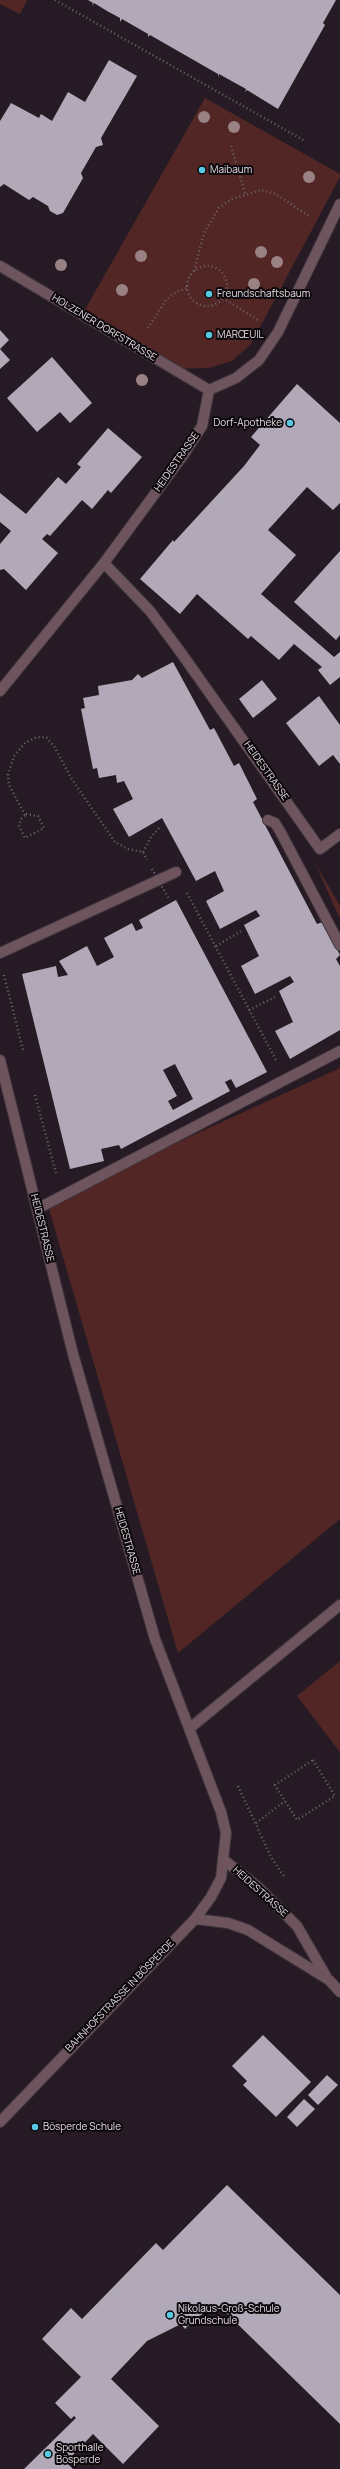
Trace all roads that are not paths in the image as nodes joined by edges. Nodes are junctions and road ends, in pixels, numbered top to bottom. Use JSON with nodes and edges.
{"nodes":[{"id":1,"x":340,"y":204,"type":"edge"},
{"id":2,"x":0,"y":266,"type":"edge"},
{"id":3,"x":209,"y":390,"type":"junction"},
{"id":4,"x":104,"y":563,"type":"junction"},
{"id":5,"x":0,"y":692,"type":"edge"},
{"id":6,"x":268,"y":820,"type":"dead end"},
{"id":7,"x":340,"y":834,"type":"edge"},
{"id":8,"x":176,"y":872,"type":"road end"},
{"id":9,"x":340,"y":945,"type":"edge"},
{"id":10,"x":0,"y":953,"type":"edge"},
{"id":11,"x":340,"y":1051,"type":"edge"},
{"id":12,"x":0,"y":1060,"type":"edge"},
{"id":13,"x":37,"y":1209,"type":"junction"},
{"id":14,"x":340,"y":1605,"type":"edge"},
{"id":15,"x":190,"y":1728,"type":"junction"},
{"id":16,"x":224,"y":1860,"type":"junction"},
{"id":17,"x":195,"y":1919,"type":"junction"},
{"id":18,"x":328,"y":1980,"type":"junction"},
{"id":19,"x":340,"y":1992,"type":"edge"},
{"id":20,"x":0,"y":2122,"type":"edge"}],
"edges":[{"from":1,"to":3,"type":"street"},
{"from":2,"to":3,"type":"street","name":"HOLZENER DORFSTRASSE"},
{"from":3,"to":4,"type":"street","name":"HEIDESTRASSE"},
{"from":4,"to":5,"type":"street","name":"HEIDESTRASSE"},
{"from":4,"to":7,"type":"street","name":"HEIDESTRASSE"},
{"from":6,"to":9,"type":"street"},
{"from":8,"to":10,"type":"street"},
{"from":11,"to":13,"type":"street"},
{"from":12,"to":13,"type":"street","name":"HEIDESTRASSE"},
{"from":13,"to":15,"type":"street","name":"HEIDESTRASSE"},
{"from":14,"to":15,"type":"street"},
{"from":15,"to":16,"type":"street","name":"HEIDESTRASSE"},
{"from":16,"to":17,"type":"street","name":"BAHNHOFSTRASSE IN BÖSPERDE"},
{"from":16,"to":18,"type":"street","name":"HEIDESTRASSE"},
{"from":17,"to":18,"type":"street","name":"HEIDESTRASSE"},
{"from":17,"to":20,"type":"street","name":"BAHNHOFSTRASSE IN BÖSPERDE"},
{"from":18,"to":19,"type":"street","name":"HEIDESTRASSE"}]}
